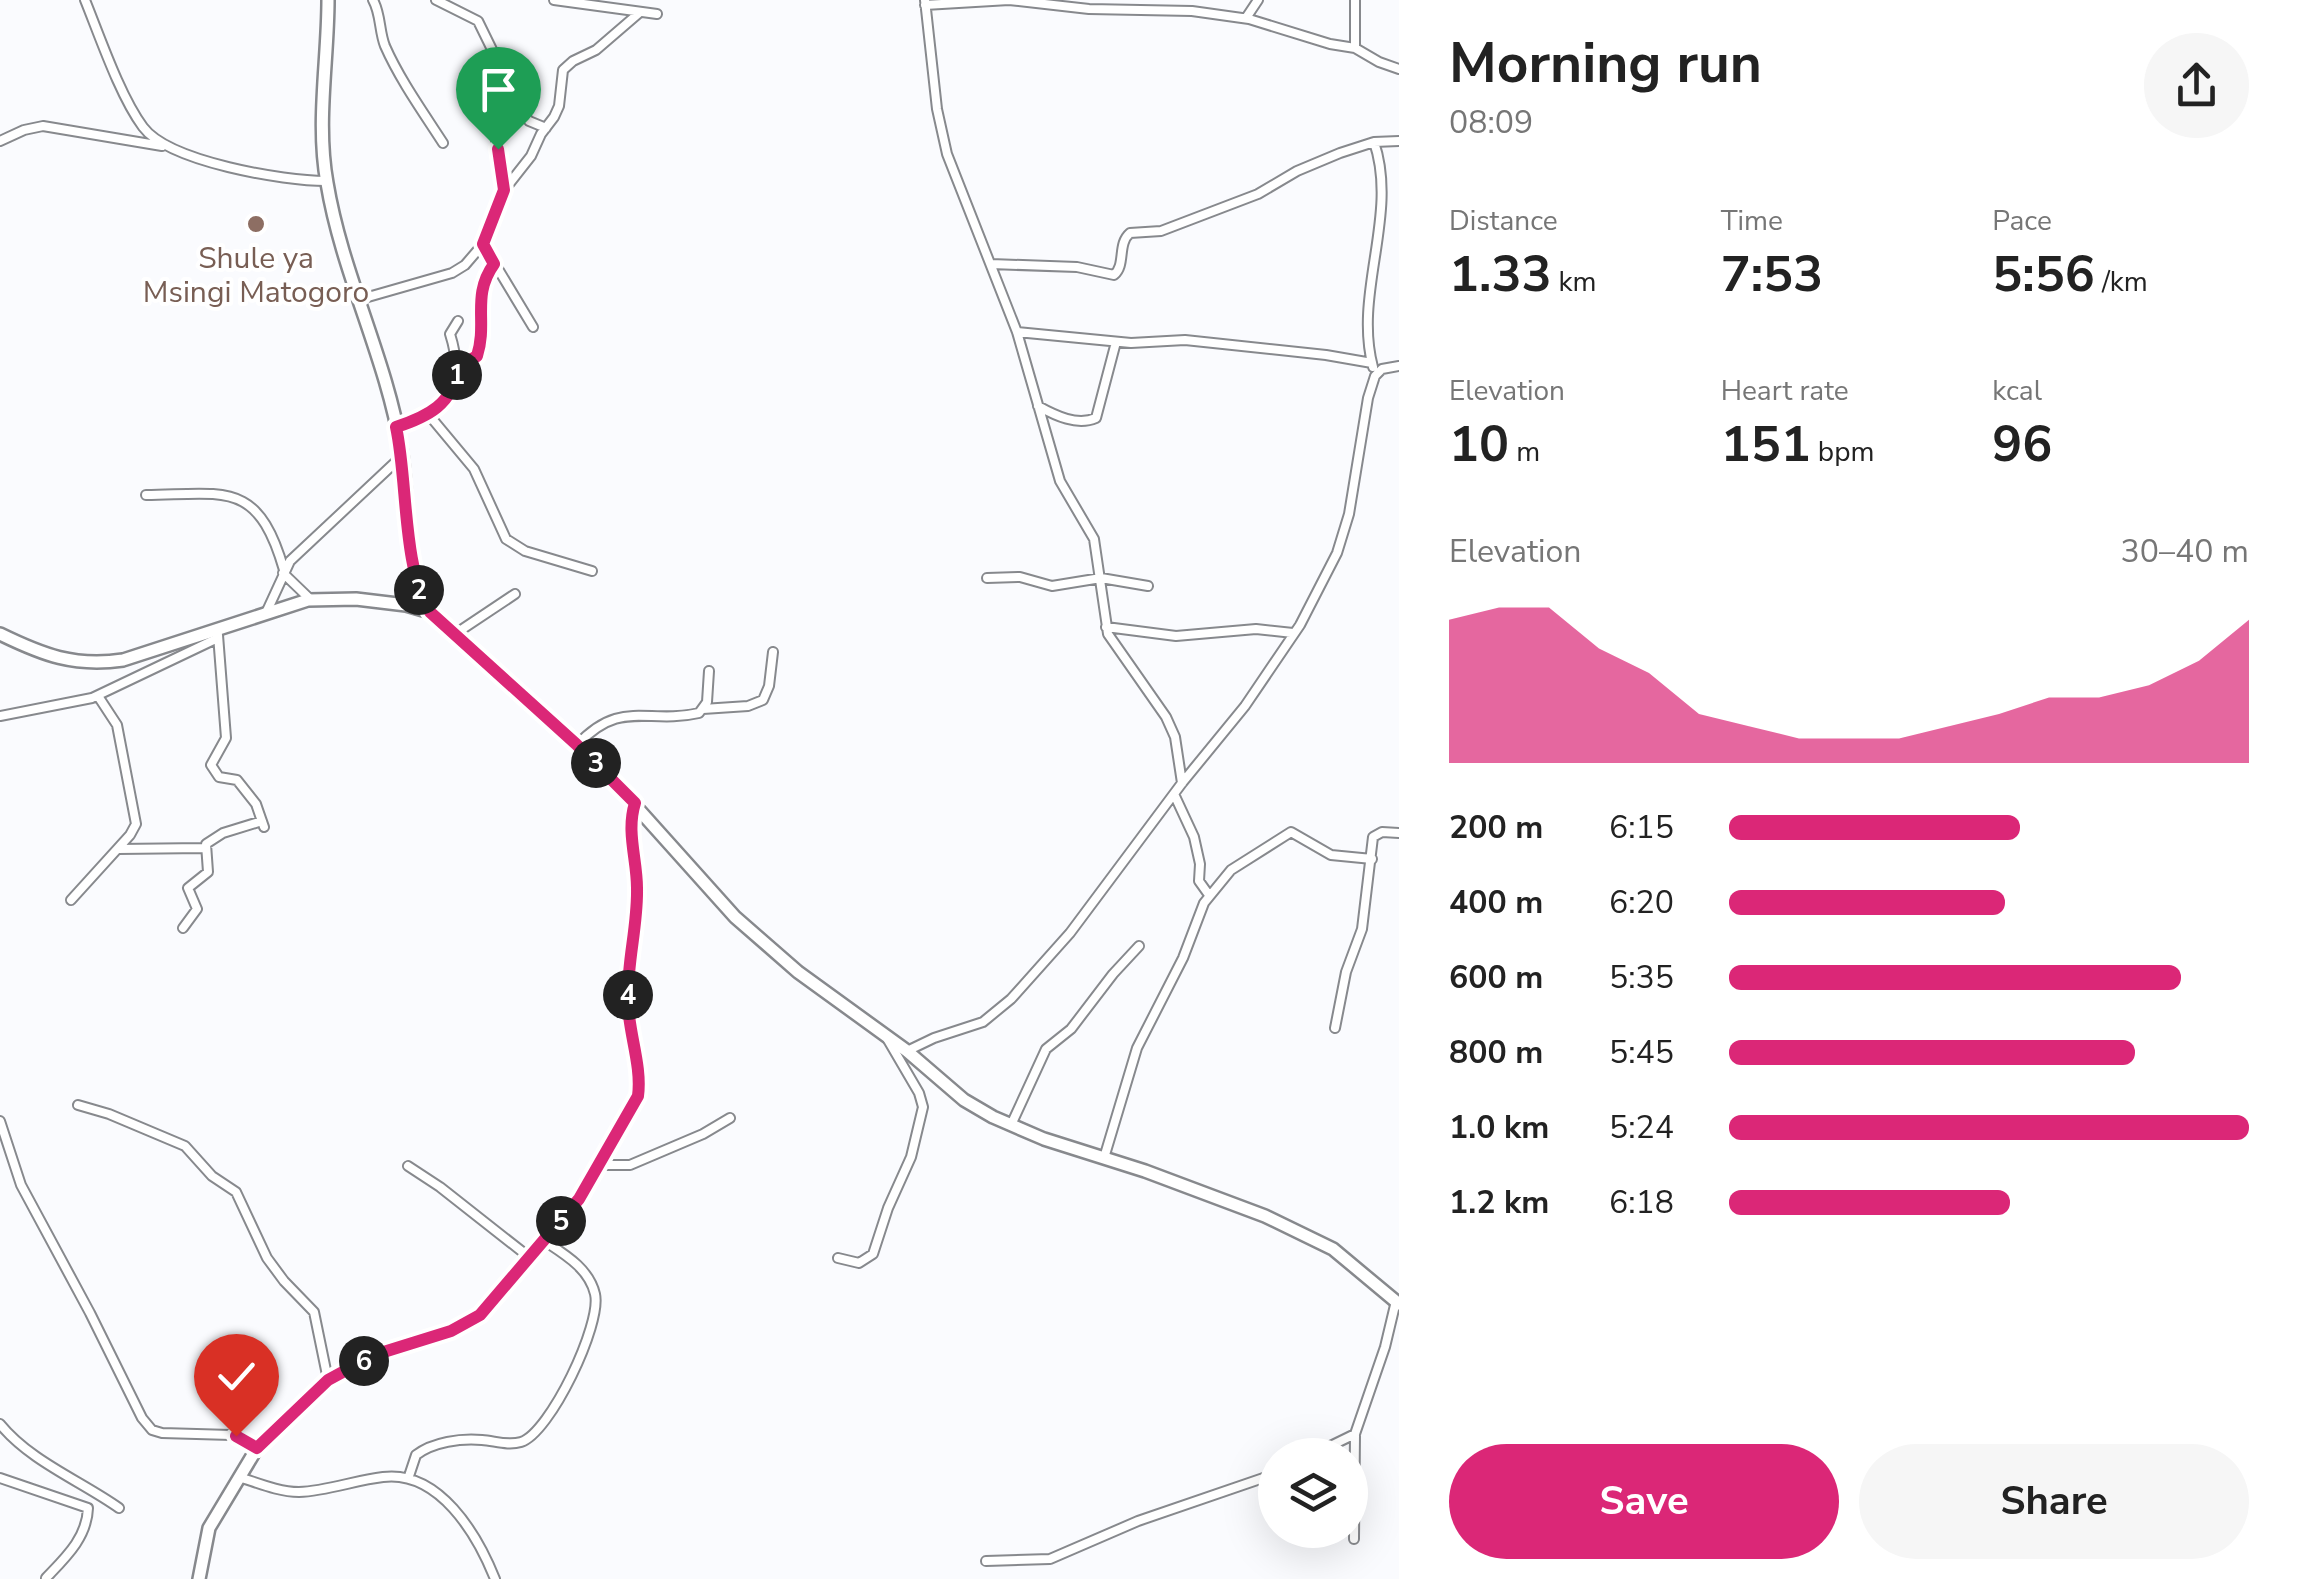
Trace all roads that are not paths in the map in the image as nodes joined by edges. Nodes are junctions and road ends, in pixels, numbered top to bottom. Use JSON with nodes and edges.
{"nodes":[{"id":1,"x":85,"y":0,"type":"edge"},
{"id":2,"x":328,"y":0,"type":"edge"},
{"id":3,"x":373,"y":0,"type":"edge"},
{"id":4,"x":436,"y":0,"type":"edge"},
{"id":5,"x":554,"y":0,"type":"edge"},
{"id":6,"x":1216,"y":0,"type":"edge"},
{"id":7,"x":1258,"y":0,"type":"edge"},
{"id":8,"x":1355,"y":0,"type":"edge"},
{"id":9,"x":925,"y":2,"type":"edge"},
{"id":10,"x":639,"y":12,"type":"junction"},
{"id":11,"x":1208,"y":13,"type":"junction"},
{"id":12,"x":656,"y":14,"type":"dead end"},
{"id":13,"x":1246,"y":18,"type":"junction"},
{"id":14,"x":1355,"y":48,"type":"junction"},
{"id":15,"x":1399,"y":68,"type":"edge"},
{"id":16,"x":546,"y":128,"type":"junction"},
{"id":17,"x":495,"y":134,"type":"dead end"},
{"id":18,"x":0,"y":140,"type":"edge"},
{"id":19,"x":1399,"y":141,"type":"edge"},
{"id":20,"x":1374,"y":142,"type":"junction"},
{"id":21,"x":443,"y":143,"type":"dead end"},
{"id":22,"x":166,"y":146,"type":"junction"},
{"id":23,"x":326,"y":181,"type":"junction"},
{"id":24,"x":504,"y":190,"type":"junction"},
{"id":25,"x":483,"y":244,"type":"junction"},
{"id":26,"x":494,"y":264,"type":"junction"},
{"id":27,"x":990,"y":264,"type":"junction"},
{"id":28,"x":361,"y":300,"type":"junction"},
{"id":29,"x":458,"y":320,"type":"dead end"},
{"id":30,"x":533,"y":327,"type":"dead end"},
{"id":31,"x":1018,"y":332,"type":"junction"},
{"id":32,"x":1116,"y":342,"type":"junction"},
{"id":33,"x":1372,"y":363,"type":"junction"},
{"id":34,"x":1399,"y":366,"type":"edge"},
{"id":35,"x":457,"y":368,"type":"junction"},
{"id":36,"x":1375,"y":376,"type":"junction"},
{"id":37,"x":1038,"y":406,"type":"junction"},
{"id":38,"x":429,"y":415,"type":"junction"},
{"id":39,"x":396,"y":427,"type":"junction"},
{"id":40,"x":402,"y":456,"type":"junction"},
{"id":41,"x":146,"y":495,"type":"dead end"},
{"id":42,"x":284,"y":571,"type":"junction"},
{"id":43,"x":592,"y":571,"type":"dead end"},
{"id":44,"x":988,"y":578,"type":"dead end"},
{"id":45,"x":1101,"y":578,"type":"junction"},
{"id":46,"x":1148,"y":586,"type":"dead end"},
{"id":47,"x":515,"y":594,"type":"dead end"},
{"id":48,"x":311,"y":600,"type":"junction"},
{"id":49,"x":266,"y":612,"type":"junction"},
{"id":50,"x":430,"y":612,"type":"junction"},
{"id":51,"x":1106,"y":627,"type":"junction"},
{"id":52,"x":1294,"y":633,"type":"junction"},
{"id":53,"x":0,"y":634,"type":"edge"},
{"id":54,"x":218,"y":634,"type":"junction"},
{"id":55,"x":455,"y":634,"type":"junction"},
{"id":56,"x":773,"y":652,"type":"dead end"},
{"id":57,"x":709,"y":671,"type":"dead end"},
{"id":58,"x":98,"y":696,"type":"junction"},
{"id":59,"x":704,"y":709,"type":"junction"},
{"id":60,"x":0,"y":716,"type":"edge"},
{"id":61,"x":576,"y":744,"type":"junction"},
{"id":62,"x":1182,"y":782,"type":"junction"},
{"id":63,"x":1174,"y":794,"type":"junction"},
{"id":64,"x":635,"y":803,"type":"junction"},
{"id":65,"x":1398,"y":833,"type":"edge"},
{"id":66,"x":204,"y":848,"type":"junction"},
{"id":67,"x":118,"y":849,"type":"junction"},
{"id":68,"x":1372,"y":859,"type":"junction"},
{"id":69,"x":1210,"y":895,"type":"junction"},
{"id":70,"x":71,"y":900,"type":"dead end"},
{"id":71,"x":183,"y":928,"type":"dead end"},
{"id":72,"x":1139,"y":946,"type":"dead end"},
{"id":73,"x":1334,"y":1028,"type":"dead end"},
{"id":74,"x":886,"y":1036,"type":"junction"},
{"id":75,"x":907,"y":1051,"type":"junction"},
{"id":76,"x":78,"y":1105,"type":"dead end"},
{"id":77,"x":730,"y":1118,"type":"dead end"},
{"id":78,"x":0,"y":1121,"type":"edge"},
{"id":79,"x":1012,"y":1125,"type":"junction"},
{"id":80,"x":1104,"y":1158,"type":"junction"},
{"id":81,"x":408,"y":1166,"type":"dead end"},
{"id":82,"x":598,"y":1166,"type":"junction"},
{"id":83,"x":543,"y":1240,"type":"junction"},
{"id":84,"x":530,"y":1257,"type":"junction"},
{"id":85,"x":838,"y":1258,"type":"dead end"},
{"id":86,"x":1398,"y":1302,"type":"edge"},
{"id":87,"x":328,"y":1380,"type":"junction"},
{"id":88,"x":0,"y":1424,"type":"edge"},
{"id":89,"x":1355,"y":1434,"type":"junction"},
{"id":90,"x":1347,"y":1438,"type":"edge"},
{"id":91,"x":1355,"y":1438,"type":"edge"},
{"id":92,"x":257,"y":1448,"type":"junction"},
{"id":93,"x":410,"y":1476,"type":"junction"},
{"id":94,"x":239,"y":1477,"type":"junction"},
{"id":95,"x":0,"y":1478,"type":"edge"},
{"id":96,"x":1258,"y":1480,"type":"edge"},
{"id":97,"x":119,"y":1508,"type":"dead end"},
{"id":98,"x":986,"y":1562,"type":"dead end"},
{"id":99,"x":46,"y":1578,"type":"edge"},
{"id":100,"x":199,"y":1579,"type":"edge"},
{"id":101,"x":496,"y":1579,"type":"edge"}],
"edges":[{"from":1,"to":22,"type":"street"},
{"from":2,"to":23,"type":"street"},
{"from":3,"to":21,"type":"street"},
{"from":4,"to":16,"type":"street"},
{"from":5,"to":10,"type":"street"},
{"from":6,"to":11,"type":"street"},
{"from":7,"to":13,"type":"street"},
{"from":8,"to":14,"type":"street"},
{"from":9,"to":11,"type":"street"},
{"from":9,"to":27,"type":"street"},
{"from":10,"to":12,"type":"street"},
{"from":10,"to":16,"type":"street"},
{"from":11,"to":13,"type":"street"},
{"from":13,"to":14,"type":"street"},
{"from":14,"to":15,"type":"street"},
{"from":16,"to":24,"type":"street"},
{"from":17,"to":24,"type":"street"},
{"from":18,"to":22,"type":"street"},
{"from":19,"to":20,"type":"street"},
{"from":20,"to":27,"type":"street"},
{"from":20,"to":33,"type":"street"},
{"from":22,"to":23,"type":"street"},
{"from":23,"to":28,"type":"street"},
{"from":24,"to":25,"type":"street"},
{"from":25,"to":26,"type":"street"},
{"from":25,"to":28,"type":"street"},
{"from":26,"to":30,"type":"street"},
{"from":26,"to":35,"type":"street"},
{"from":27,"to":31,"type":"street"},
{"from":28,"to":39,"type":"street"},
{"from":29,"to":35,"type":"street"},
{"from":31,"to":32,"type":"street"},
{"from":31,"to":37,"type":"street"},
{"from":32,"to":33,"type":"street"},
{"from":32,"to":37,"type":"street"},
{"from":33,"to":36,"type":"street"},
{"from":34,"to":36,"type":"street"},
{"from":35,"to":38,"type":"street"},
{"from":36,"to":52,"type":"street"},
{"from":37,"to":45,"type":"street"},
{"from":38,"to":39,"type":"street"},
{"from":38,"to":43,"type":"street"},
{"from":39,"to":40,"type":"street"},
{"from":40,"to":42,"type":"street"},
{"from":40,"to":50,"type":"street"},
{"from":41,"to":42,"type":"street"},
{"from":42,"to":48,"type":"street"},
{"from":42,"to":49,"type":"street"},
{"from":44,"to":45,"type":"street"},
{"from":45,"to":46,"type":"street"},
{"from":45,"to":51,"type":"street"},
{"from":47,"to":55,"type":"street"},
{"from":48,"to":49,"type":"street"},
{"from":48,"to":50,"type":"street"},
{"from":49,"to":54,"type":"street"},
{"from":50,"to":55,"type":"street"},
{"from":51,"to":52,"type":"street"},
{"from":51,"to":62,"type":"street"},
{"from":52,"to":62,"type":"street"},
{"from":53,"to":54,"type":"street"},
{"from":54,"to":58,"type":"street"},
{"from":54,"to":66,"type":"street"},
{"from":55,"to":61,"type":"street"},
{"from":56,"to":59,"type":"street"},
{"from":57,"to":59,"type":"street"},
{"from":58,"to":60,"type":"street"},
{"from":58,"to":67,"type":"street"},
{"from":59,"to":61,"type":"street"},
{"from":61,"to":64,"type":"street"},
{"from":62,"to":63,"type":"street"},
{"from":63,"to":69,"type":"street"},
{"from":63,"to":75,"type":"street"},
{"from":64,"to":74,"type":"street"},
{"from":64,"to":82,"type":"street"},
{"from":65,"to":68,"type":"street"},
{"from":66,"to":67,"type":"street"},
{"from":66,"to":71,"type":"street"},
{"from":67,"to":70,"type":"street"},
{"from":68,"to":69,"type":"street"},
{"from":68,"to":73,"type":"street"},
{"from":69,"to":80,"type":"street"},
{"from":72,"to":79,"type":"street"},
{"from":74,"to":75,"type":"street"},
{"from":74,"to":85,"type":"street"},
{"from":75,"to":79,"type":"street"},
{"from":76,"to":87,"type":"street"},
{"from":77,"to":82,"type":"street"},
{"from":78,"to":92,"type":"street"},
{"from":79,"to":80,"type":"street"},
{"from":80,"to":86,"type":"street"},
{"from":81,"to":84,"type":"street"},
{"from":82,"to":83,"type":"street"},
{"from":83,"to":84,"type":"street"},
{"from":83,"to":93,"type":"street"},
{"from":84,"to":87,"type":"street"},
{"from":86,"to":89,"type":"street"},
{"from":87,"to":92,"type":"street"},
{"from":88,"to":97,"type":"street"},
{"from":89,"to":90,"type":"street"},
{"from":89,"to":91,"type":"street"},
{"from":92,"to":94,"type":"street"},
{"from":93,"to":94,"type":"street"},
{"from":93,"to":101,"type":"street"},
{"from":94,"to":100,"type":"street"},
{"from":95,"to":99,"type":"street"},
{"from":96,"to":98,"type":"street"}]}
